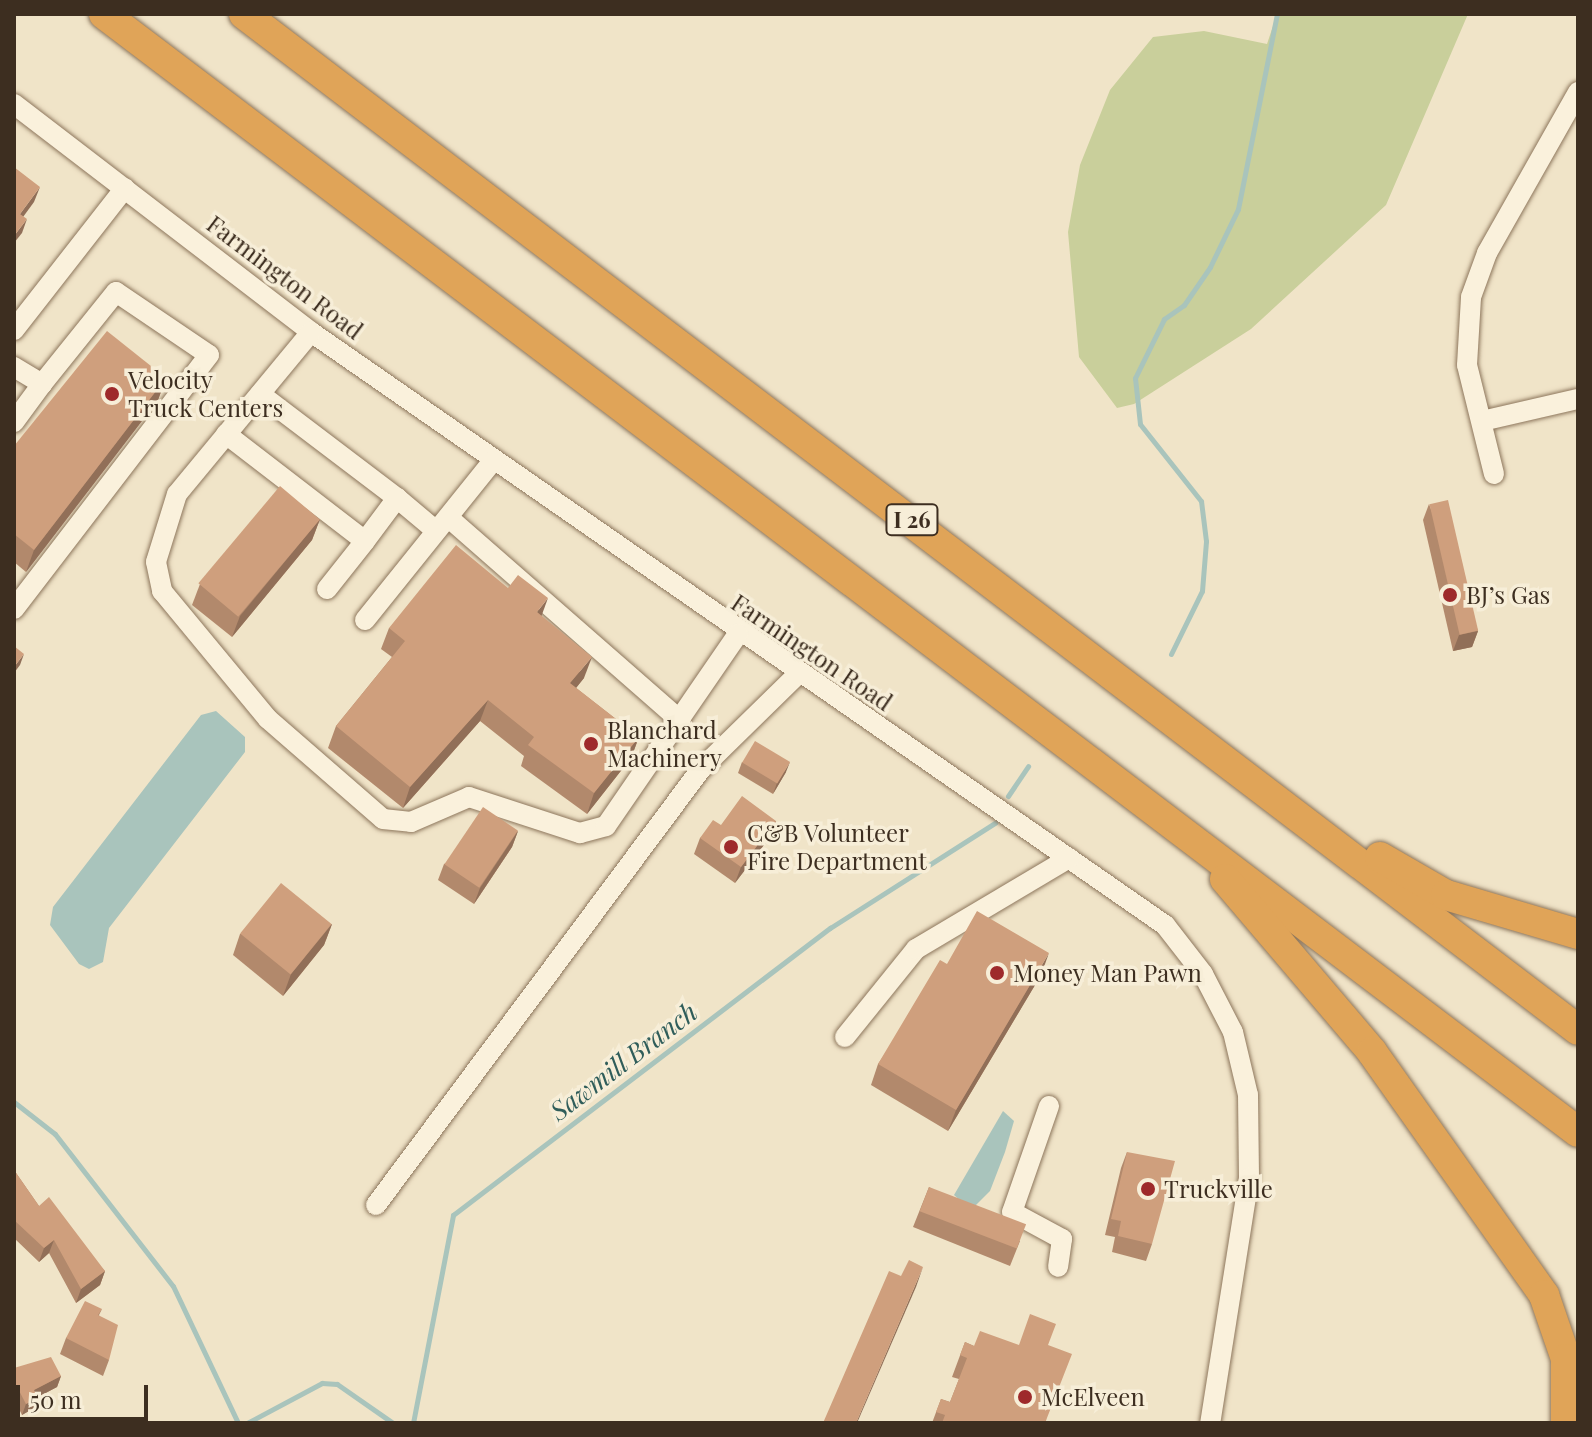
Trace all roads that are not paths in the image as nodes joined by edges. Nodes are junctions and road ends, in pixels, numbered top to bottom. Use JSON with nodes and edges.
{"nodes":[{"id":1,"x":104,"y":14,"type":"edge"},
{"id":2,"x":244,"y":14,"type":"edge"},
{"id":3,"x":1578,"y":92,"type":"edge"},
{"id":4,"x":14,"y":104,"type":"edge"},
{"id":5,"x":125,"y":188,"type":"junction"},
{"id":6,"x":14,"y":330,"type":"edge"},
{"id":7,"x":311,"y":332,"type":"junction"},
{"id":8,"x":14,"y":367,"type":"edge"},
{"id":9,"x":42,"y":384,"type":"junction"},
{"id":10,"x":260,"y":394,"type":"junction"},
{"id":11,"x":1578,"y":399,"type":"edge"},
{"id":12,"x":1482,"y":421,"type":"junction"},
{"id":13,"x":14,"y":422,"type":"edge"},
{"id":14,"x":226,"y":434,"type":"junction"},
{"id":15,"x":493,"y":461,"type":"junction"},
{"id":16,"x":1494,"y":474,"type":"dead end"},
{"id":17,"x":397,"y":498,"type":"junction"},
{"id":18,"x":442,"y":523,"type":"junction"},
{"id":19,"x":365,"y":541,"type":"junction"},
{"id":20,"x":327,"y":589,"type":"dead end"},
{"id":21,"x":14,"y":609,"type":"edge"},
{"id":22,"x":365,"y":620,"type":"dead end"},
{"id":23,"x":738,"y":634,"type":"junction"},
{"id":24,"x":798,"y":674,"type":"junction"},
{"id":25,"x":681,"y":721,"type":"junction"},
{"id":26,"x":1286,"y":804,"type":"junction"},
{"id":27,"x":1179,"y":827,"type":"junction"},
{"id":28,"x":1069,"y":858,"type":"junction"},
{"id":29,"x":1578,"y":934,"type":"edge"},
{"id":30,"x":1578,"y":1030,"type":"edge"},
{"id":31,"x":845,"y":1037,"type":"dead end"},
{"id":32,"x":1049,"y":1106,"type":"dead end"},
{"id":33,"x":1578,"y":1132,"type":"edge"},
{"id":34,"x":376,"y":1205,"type":"dead end"},
{"id":35,"x":1058,"y":1267,"type":"dead end"},
{"id":36,"x":1210,"y":1423,"type":"edge"},
{"id":37,"x":1566,"y":1423,"type":"edge"}],
"edges":[{"from":1,"to":27,"type":"highway"},
{"from":2,"to":26,"type":"highway","number":"I 26"},
{"from":3,"to":12,"type":"street"},
{"from":4,"to":5,"type":"street","name":"Farmington Road"},
{"from":5,"to":6,"type":"street"},
{"from":5,"to":7,"type":"street","name":"Farmington Road"},
{"from":7,"to":10,"type":"street"},
{"from":7,"to":15,"type":"street","name":"Farmington Road"},
{"from":8,"to":9,"type":"street"},
{"from":9,"to":13,"type":"street"},
{"from":9,"to":21,"type":"street"},
{"from":10,"to":14,"type":"street"},
{"from":10,"to":17,"type":"street"},
{"from":11,"to":12,"type":"street"},
{"from":12,"to":16,"type":"street"},
{"from":14,"to":19,"type":"street"},
{"from":14,"to":25,"type":"street"},
{"from":15,"to":18,"type":"street"},
{"from":15,"to":23,"type":"street","name":"Farmington Road"},
{"from":17,"to":18,"type":"street"},
{"from":17,"to":19,"type":"street"},
{"from":18,"to":22,"type":"street"},
{"from":18,"to":25,"type":"street"},
{"from":19,"to":20,"type":"street"},
{"from":23,"to":24,"type":"street","name":"Farmington Road"},
{"from":23,"to":25,"type":"street"},
{"from":24,"to":28,"type":"street","name":"Farmington Road"},
{"from":24,"to":34,"type":"street"},
{"from":26,"to":29,"type":"highway"},
{"from":26,"to":30,"type":"highway","number":"I 26"},
{"from":27,"to":33,"type":"highway"},
{"from":27,"to":37,"type":"highway"},
{"from":28,"to":31,"type":"street"},
{"from":28,"to":36,"type":"street","name":"Farmington Road"},
{"from":32,"to":35,"type":"street"}]}
